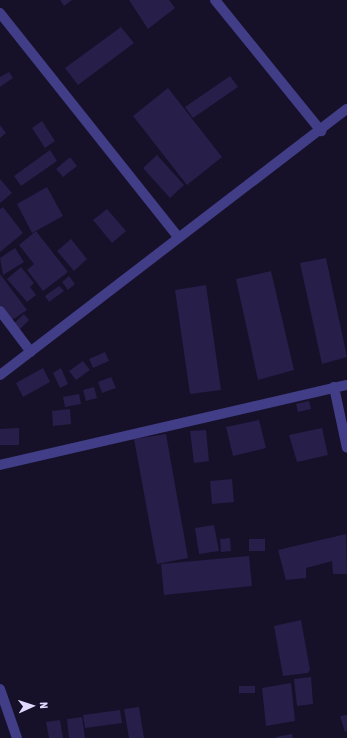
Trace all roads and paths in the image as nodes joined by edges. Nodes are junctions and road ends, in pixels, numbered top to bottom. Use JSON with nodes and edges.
{"nodes":[{"id":1,"x":215,"y":0,"type":"edge"},
{"id":2,"x":0,"y":13,"type":"edge"},
{"id":3,"x":347,"y":109,"type":"edge"},
{"id":4,"x":321,"y":131,"type":"junction"},
{"id":5,"x":178,"y":237,"type":"junction"},
{"id":6,"x":0,"y":311,"type":"edge"},
{"id":7,"x":31,"y":352,"type":"junction"},
{"id":8,"x":0,"y":375,"type":"edge"},
{"id":9,"x":347,"y":386,"type":"edge"},
{"id":10,"x":334,"y":387,"type":"junction"},
{"id":11,"x":347,"y":448,"type":"edge"},
{"id":12,"x":0,"y":465,"type":"edge"},
{"id":13,"x":0,"y":689,"type":"edge"},
{"id":14,"x":17,"y":738,"type":"edge"}],
"edges":[{"from":1,"to":4,"type":"street"},
{"from":2,"to":5,"type":"street"},
{"from":3,"to":4,"type":"street"},
{"from":4,"to":5,"type":"street"},
{"from":5,"to":7,"type":"street"},
{"from":6,"to":7,"type":"street"},
{"from":7,"to":8,"type":"street"},
{"from":9,"to":10,"type":"street"},
{"from":10,"to":11,"type":"street"},
{"from":10,"to":12,"type":"street"},
{"from":13,"to":14,"type":"street"}]}
